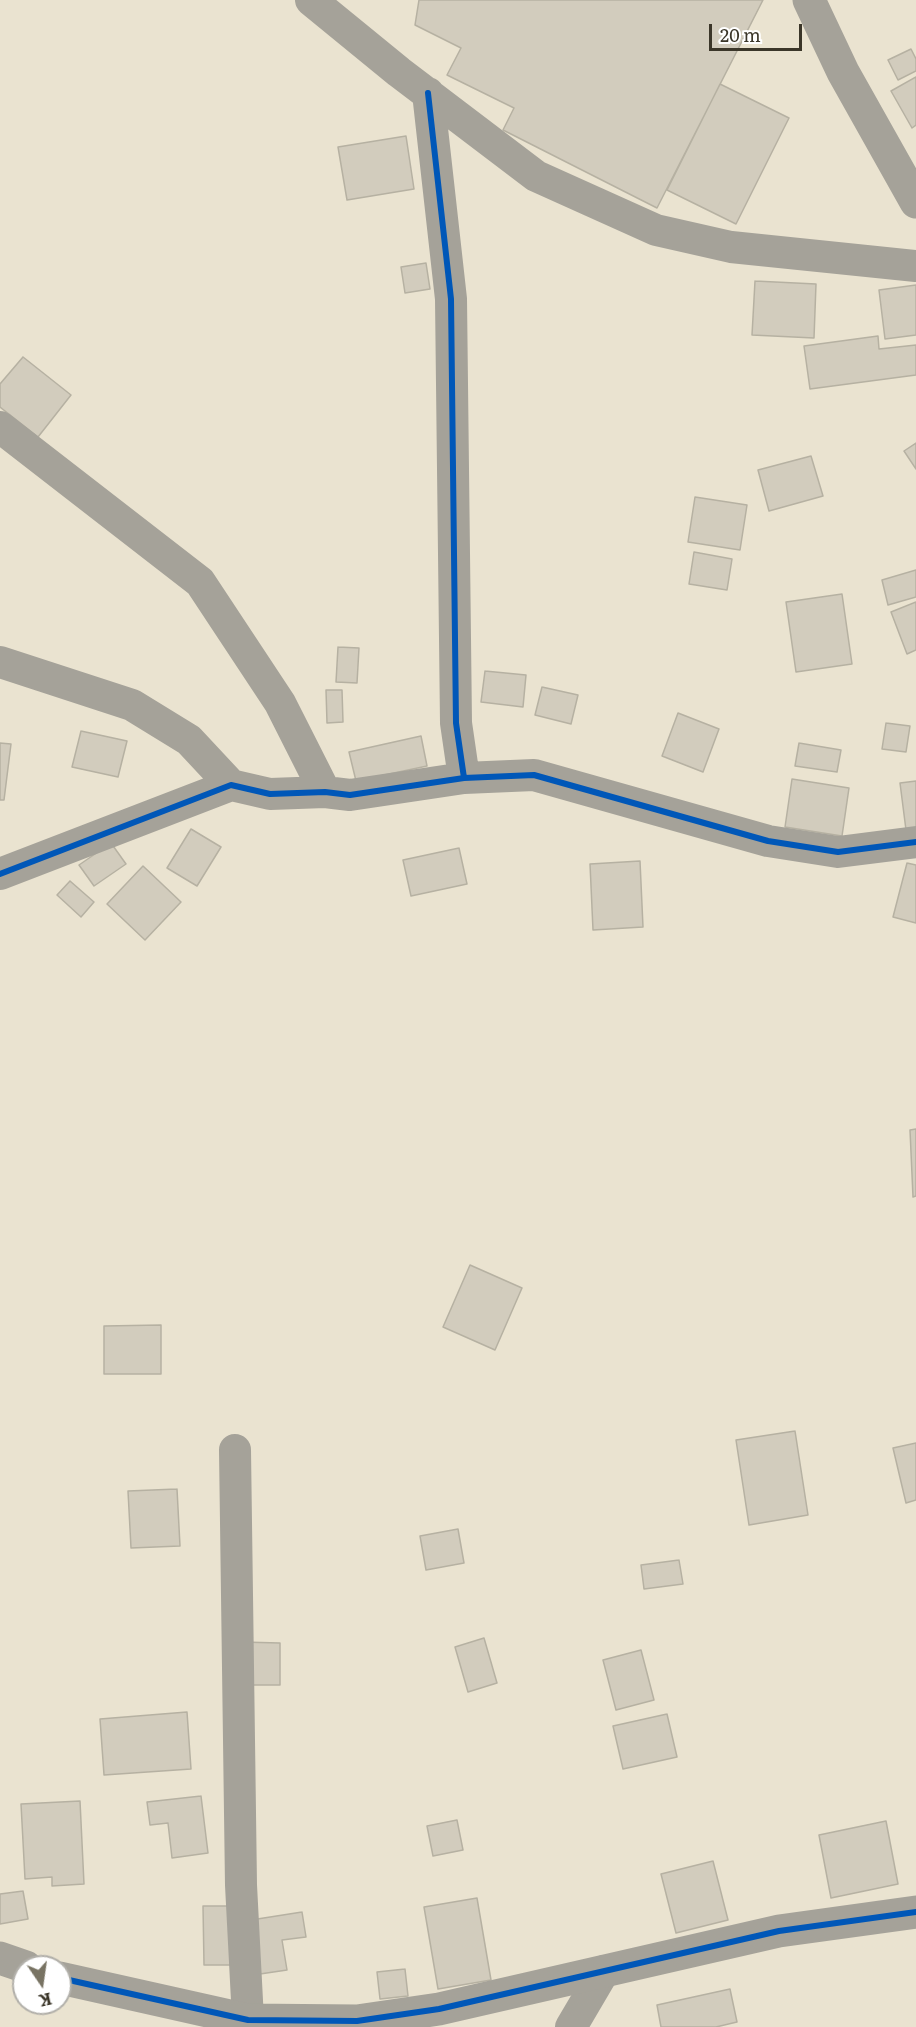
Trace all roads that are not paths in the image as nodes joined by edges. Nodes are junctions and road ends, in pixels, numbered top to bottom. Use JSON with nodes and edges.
{"nodes":[{"id":1,"x":311,"y":0,"type":"edge"},
{"id":2,"x":809,"y":0,"type":"edge"},
{"id":3,"x":428,"y":93,"type":"junction"},
{"id":4,"x":916,"y":202,"type":"edge"},
{"id":5,"x":916,"y":266,"type":"edge"},
{"id":6,"x":0,"y":427,"type":"edge"},
{"id":7,"x":0,"y":662,"type":"edge"},
{"id":8,"x":464,"y":778,"type":"junction"},
{"id":9,"x":231,"y":785,"type":"junction"},
{"id":10,"x":325,"y":792,"type":"junction"},
{"id":11,"x":916,"y":842,"type":"edge"},
{"id":12,"x":0,"y":874,"type":"edge"},
{"id":13,"x":235,"y":1450,"type":"dead end"},
{"id":14,"x":916,"y":1912,"type":"edge"},
{"id":15,"x":604,"y":1971,"type":"junction"},
{"id":16,"x":72,"y":1981,"type":"edge"},
{"id":17,"x":249,"y":2020,"type":"junction"},
{"id":18,"x":571,"y":2027,"type":"edge"}],
"edges":[{"from":1,"to":3,"type":"street"},
{"from":2,"to":4,"type":"street"},
{"from":3,"to":5,"type":"street"},
{"from":3,"to":8,"type":"street"},
{"from":6,"to":10,"type":"street"},
{"from":7,"to":9,"type":"street"},
{"from":8,"to":10,"type":"street"},
{"from":8,"to":11,"type":"street"},
{"from":9,"to":10,"type":"street"},
{"from":9,"to":12,"type":"street"},
{"from":13,"to":17,"type":"street"},
{"from":14,"to":15,"type":"street"},
{"from":15,"to":17,"type":"street"},
{"from":15,"to":18,"type":"street"},
{"from":16,"to":17,"type":"street"}]}
